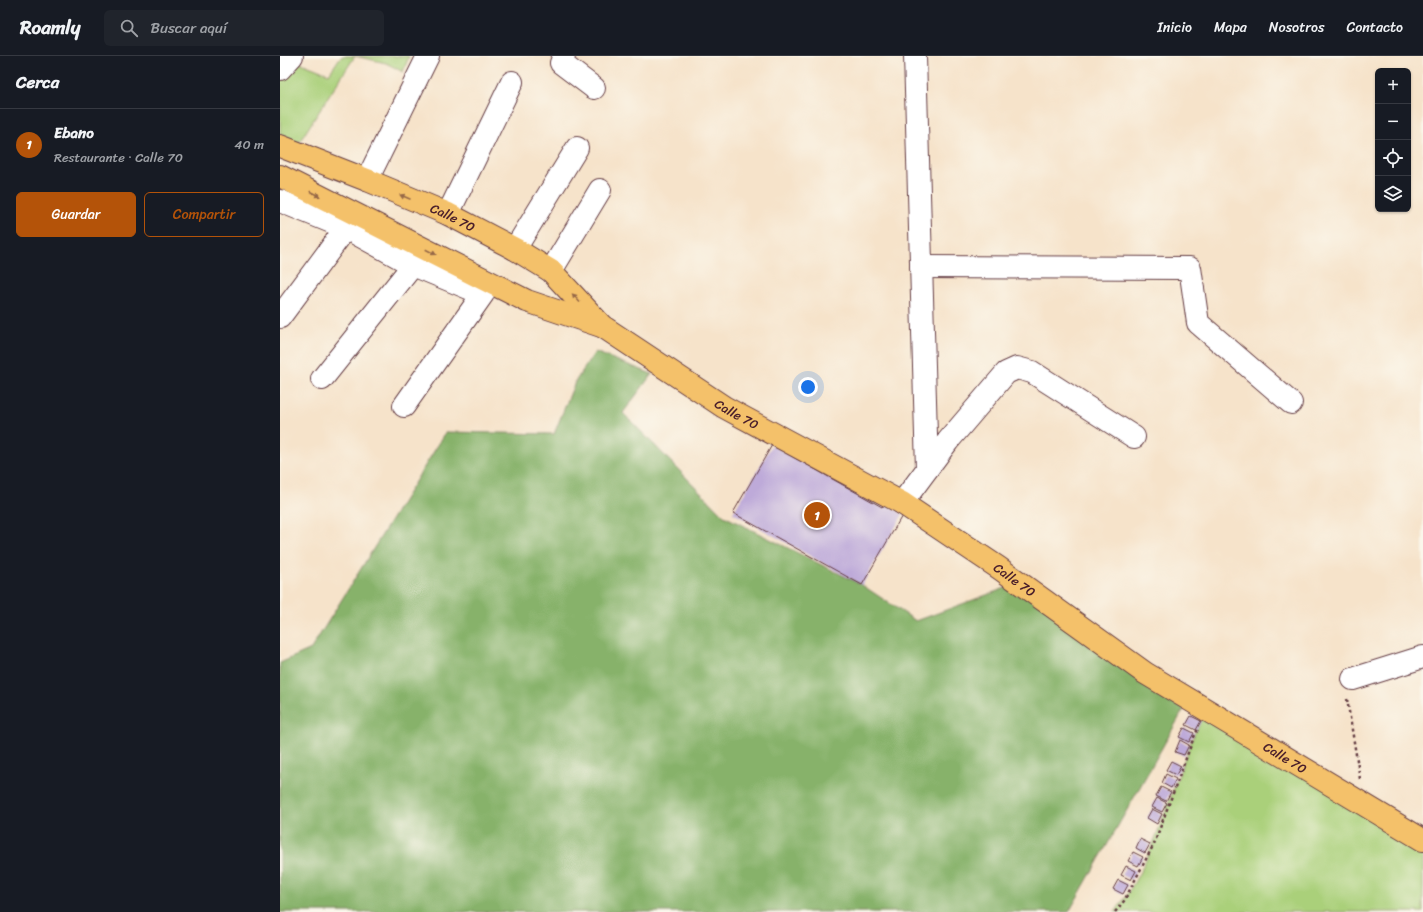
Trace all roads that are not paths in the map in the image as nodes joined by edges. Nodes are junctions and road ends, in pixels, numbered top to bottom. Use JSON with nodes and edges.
{"nodes":[{"id":1,"x":292,"y":56,"type":"edge"},
{"id":2,"x":564,"y":56,"type":"edge"},
{"id":3,"x":915,"y":56,"type":"edge"},
{"id":4,"x":421,"y":57,"type":"edge"},
{"id":5,"x":280,"y":68,"type":"edge"},
{"id":6,"x":507,"y":81,"type":"dead end"},
{"id":7,"x":594,"y":88,"type":"dead end"},
{"id":8,"x":280,"y":146,"type":"edge"},
{"id":9,"x":577,"y":148,"type":"dead end"},
{"id":10,"x":280,"y":176,"type":"edge"},
{"id":11,"x":361,"y":178,"type":"junction"},
{"id":12,"x":600,"y":190,"type":"dead end"},
{"id":13,"x":280,"y":201,"type":"edge"},
{"id":14,"x":442,"y":212,"type":"junction"},
{"id":15,"x":346,"y":228,"type":"junction"},
{"id":16,"x":515,"y":249,"type":"junction"},
{"id":17,"x":413,"y":265,"type":"junction"},
{"id":18,"x":921,"y":267,"type":"junction"},
{"id":19,"x":551,"y":271,"type":"junction"},
{"id":20,"x":280,"y":317,"type":"edge"},
{"id":21,"x":602,"y":326,"type":"junction"},
{"id":22,"x":322,"y":379,"type":"dead end"},
{"id":23,"x":1291,"y":403,"type":"dead end"},
{"id":24,"x":404,"y":406,"type":"dead end"},
{"id":25,"x":1134,"y":437,"type":"dead end"},
{"id":26,"x":927,"y":469,"type":"junction"},
{"id":27,"x":902,"y":503,"type":"junction"},
{"id":28,"x":1423,"y":657,"type":"edge"},
{"id":29,"x":1353,"y":679,"type":"road end"},
{"id":30,"x":1423,"y":840,"type":"edge"}],
"edges":[{"from":1,"to":5,"type":"street"},
{"from":2,"to":7,"type":"street"},
{"from":3,"to":18,"type":"street"},
{"from":4,"to":11,"type":"street"},
{"from":6,"to":14,"type":"street"},
{"from":8,"to":11,"type":"main road","name":"Calle 70"},
{"from":9,"to":16,"type":"street"},
{"from":10,"to":21,"type":"main road","name":"Calle 70","one_way":true},
{"from":14,"to":11,"type":"main road","name":"Calle 70","one_way":true},
{"from":12,"to":19,"type":"street"},
{"from":13,"to":15,"type":"street"},
{"from":14,"to":16,"type":"main road","name":"Calle 70"},
{"from":15,"to":17,"type":"street"},
{"from":15,"to":20,"type":"street"},
{"from":16,"to":19,"type":"main road","name":"Calle 70"},
{"from":17,"to":22,"type":"street"},
{"from":17,"to":24,"type":"street"},
{"from":18,"to":23,"type":"street"},
{"from":18,"to":26,"type":"street"},
{"from":21,"to":19,"type":"main road","name":"Calle 70","one_way":true},
{"from":21,"to":27,"type":"main road","name":"Calle 70"},
{"from":25,"to":26,"type":"street"},
{"from":26,"to":27,"type":"street"},
{"from":27,"to":30,"type":"main road","name":"Calle 70"},
{"from":28,"to":29,"type":"street"}]}
